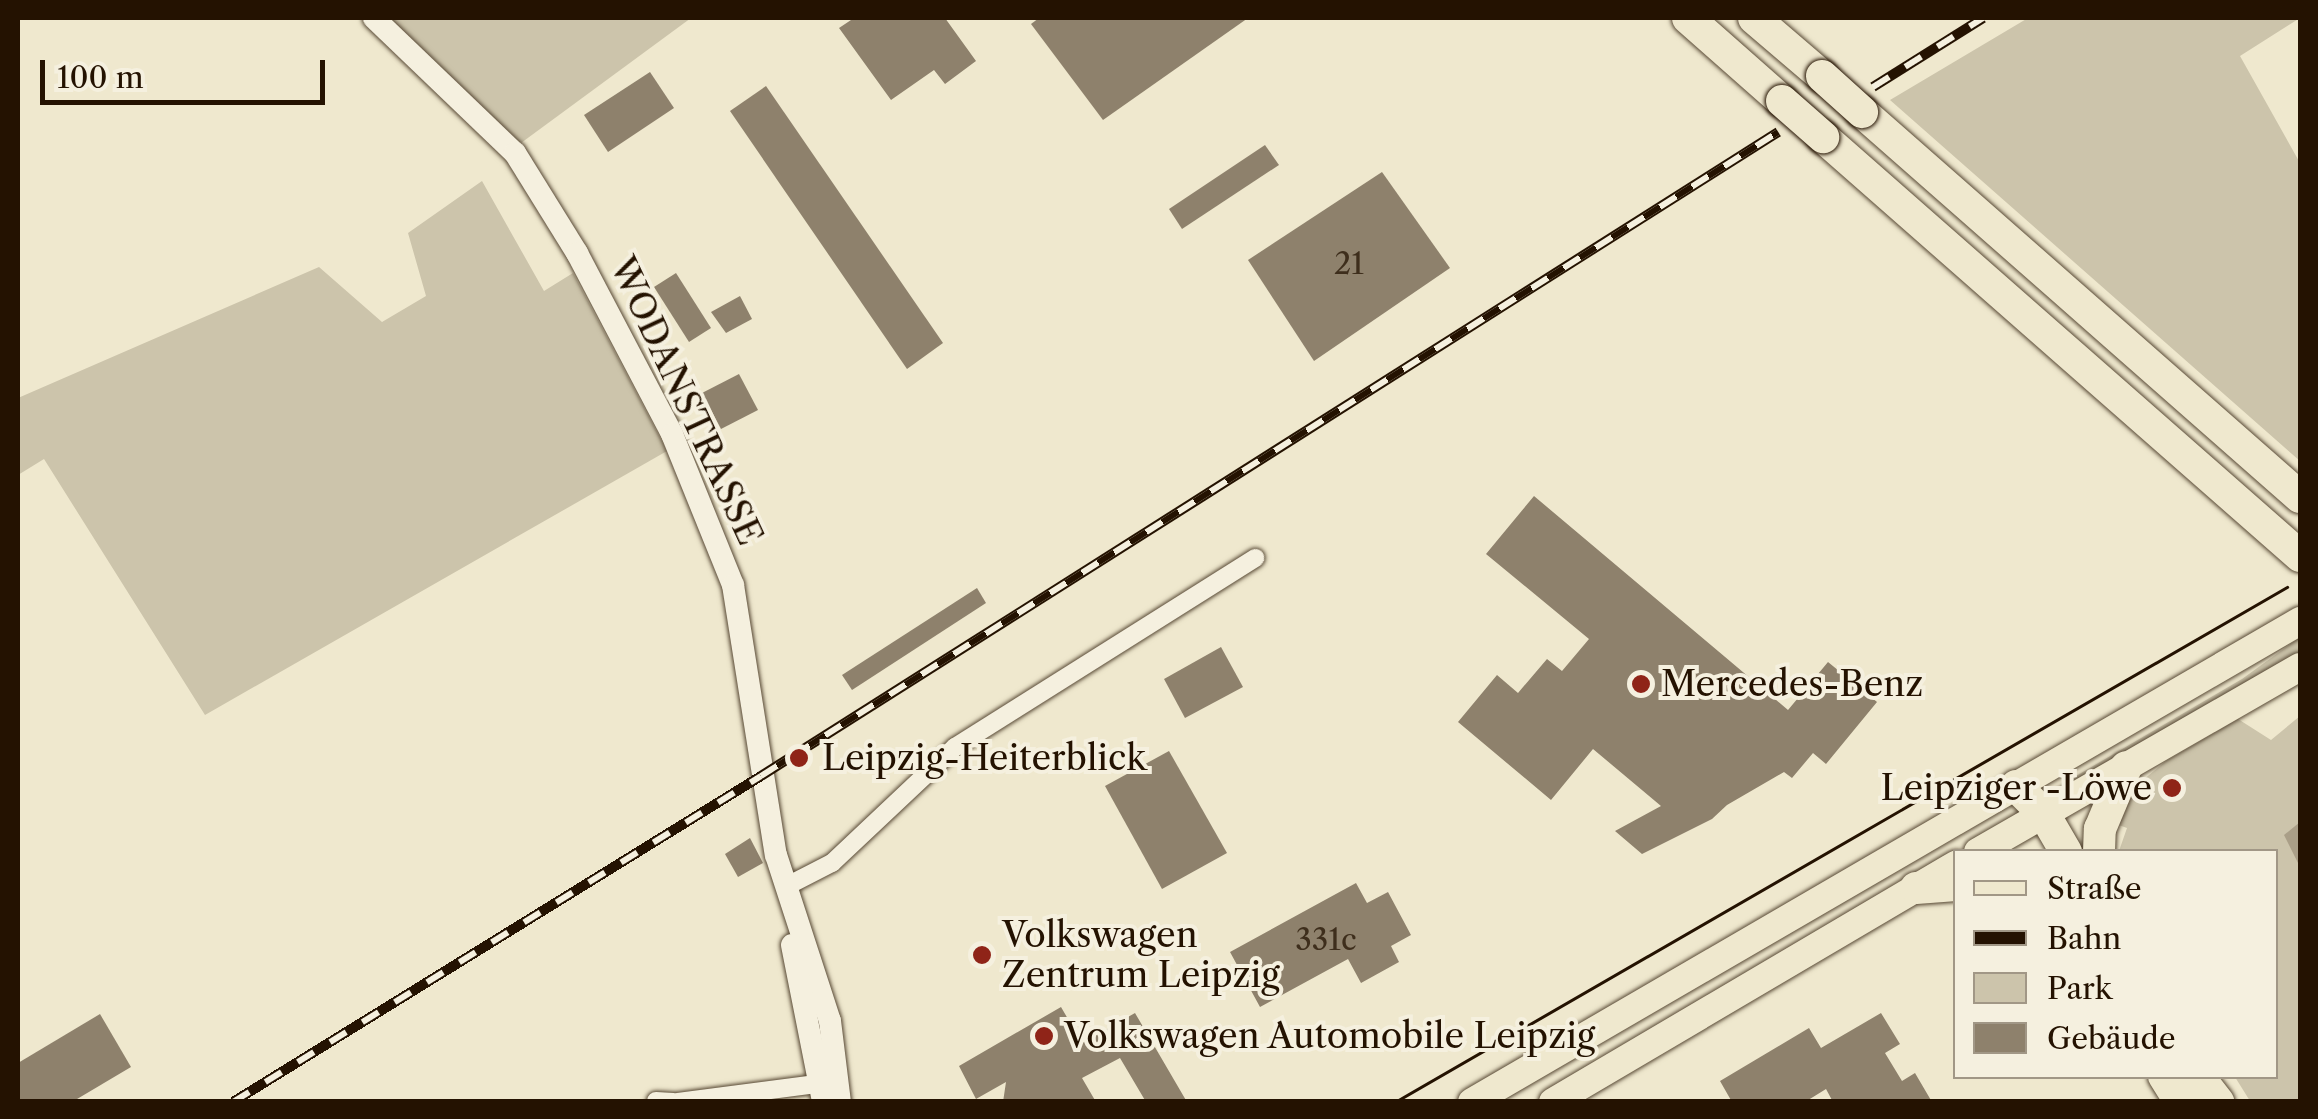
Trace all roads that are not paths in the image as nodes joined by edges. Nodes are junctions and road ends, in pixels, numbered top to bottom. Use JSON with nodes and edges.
{"nodes":[{"id":1,"x":374,"y":18,"type":"edge"},
{"id":2,"x":1688,"y":18,"type":"edge"},
{"id":3,"x":1754,"y":18,"type":"edge"},
{"id":4,"x":2300,"y":497,"type":"edge"},
{"id":5,"x":2299,"y":555,"type":"edge"},
{"id":6,"x":1255,"y":558,"type":"dead end"},
{"id":7,"x":2300,"y":621,"type":"edge"},
{"id":8,"x":2300,"y":667,"type":"edge"},
{"id":9,"x":2126,"y":767,"type":"junction"},
{"id":10,"x":2016,"y":786,"type":"junction"},
{"id":11,"x":2037,"y":830,"type":"edge"},
{"id":12,"x":1986,"y":849,"type":"edge"},
{"id":13,"x":2062,"y":849,"type":"edge"},
{"id":14,"x":2099,"y":849,"type":"edge"},
{"id":15,"x":1953,"y":867,"type":"edge"},
{"id":16,"x":1953,"y":884,"type":"edge"},
{"id":17,"x":785,"y":887,"type":"junction"},
{"id":18,"x":1916,"y":888,"type":"junction"},
{"id":19,"x":2166,"y":1079,"type":"edge"},
{"id":20,"x":2200,"y":1079,"type":"edge"},
{"id":21,"x":830,"y":1092,"type":"edge"},
{"id":22,"x":656,"y":1101,"type":"edge"},
{"id":23,"x":675,"y":1102,"type":"edge"},
{"id":24,"x":1472,"y":1102,"type":"edge"},
{"id":25,"x":1553,"y":1102,"type":"edge"},
{"id":26,"x":2180,"y":1102,"type":"edge"},
{"id":27,"x":2218,"y":1102,"type":"edge"}],
"edges":[{"from":1,"to":17,"type":"street","name":"WODANSTRASSE"},
{"from":2,"to":5,"type":"highway","bridge":true},
{"from":3,"to":4,"type":"highway","bridge":true},
{"from":6,"to":17,"type":"street"},
{"from":7,"to":10,"type":"main road"},
{"from":8,"to":9,"type":"main road"},
{"from":9,"to":11,"type":"main road"},
{"from":9,"to":14,"type":"highway"},
{"from":10,"to":11,"type":"highway"},
{"from":10,"to":24,"type":"main road"},
{"from":11,"to":12,"type":"main road"},
{"from":11,"to":13,"type":"highway"},
{"from":15,"to":18,"type":"main road"},
{"from":16,"to":18,"type":"highway"},
{"from":17,"to":21,"type":"street","name":"WODANSTRASSE"},
{"from":18,"to":25,"type":"main road"},
{"from":19,"to":26,"type":"highway"},
{"from":20,"to":27,"type":"highway"},
{"from":21,"to":23,"type":"street"},
{"from":22,"to":23,"type":"street"}]}
